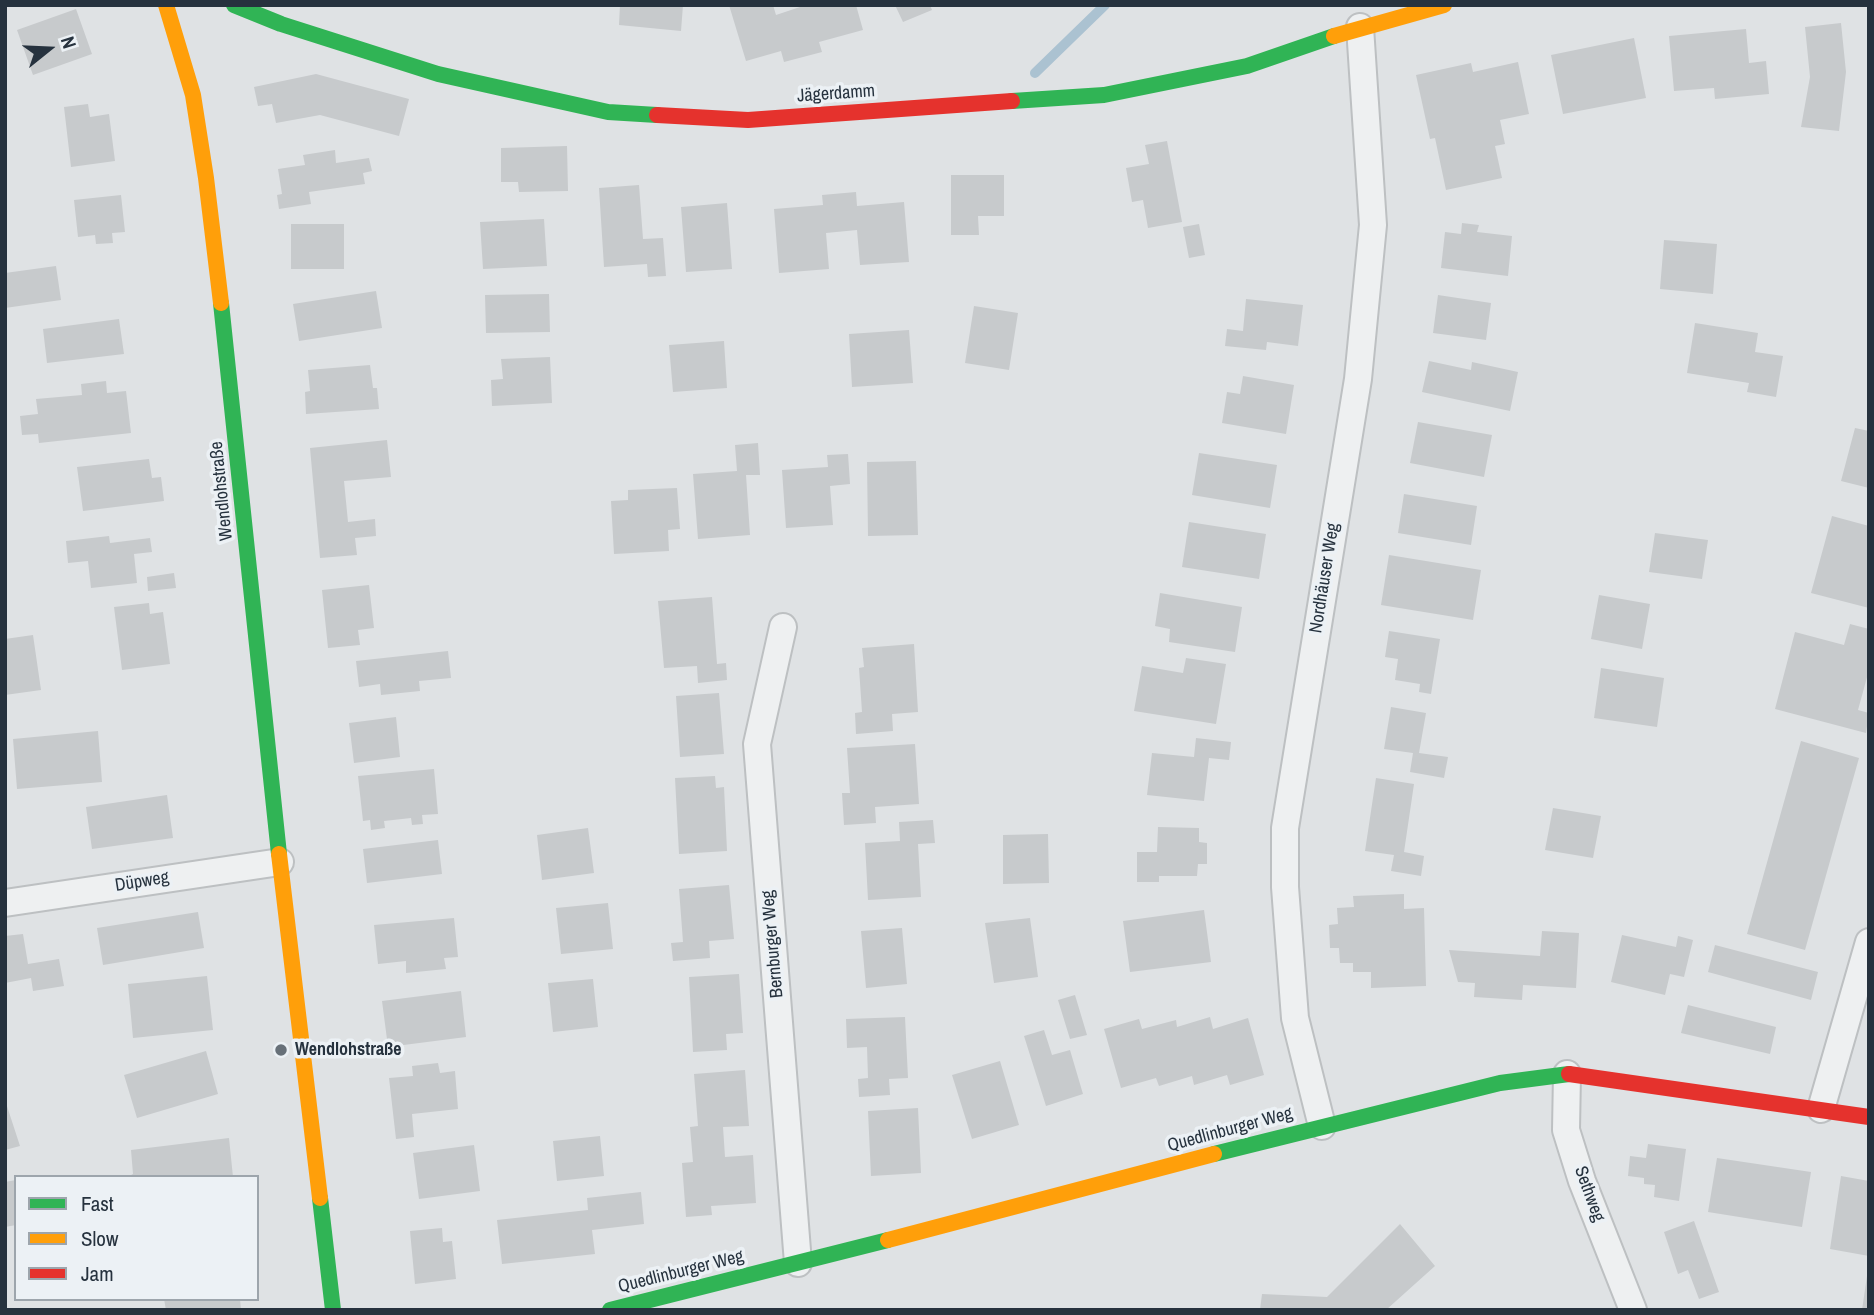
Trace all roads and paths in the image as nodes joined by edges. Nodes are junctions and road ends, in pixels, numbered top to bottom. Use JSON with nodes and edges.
{"nodes":[{"id":1,"x":166,"y":5,"type":"edge"},
{"id":2,"x":234,"y":5,"type":"edge"},
{"id":3,"x":1444,"y":5,"type":"edge"},
{"id":4,"x":1360,"y":27,"type":"junction"},
{"id":5,"x":783,"y":627,"type":"dead end"},
{"id":6,"x":279,"y":862,"type":"junction"},
{"id":7,"x":5,"y":903,"type":"edge"},
{"id":8,"x":1869,"y":942,"type":"edge"},
{"id":9,"x":1567,"y":1074,"type":"junction"},
{"id":10,"x":1821,"y":1109,"type":"junction"},
{"id":11,"x":1869,"y":1117,"type":"edge"},
{"id":12,"x":1322,"y":1126,"type":"junction"},
{"id":13,"x":799,"y":1263,"type":"junction"},
{"id":14,"x":333,"y":1310,"type":"edge"},
{"id":15,"x":610,"y":1310,"type":"edge"},
{"id":16,"x":1633,"y":1310,"type":"edge"}],
"edges":[{"from":1,"to":6,"type":"street","name":"Wendlohstraße"},
{"from":2,"to":4,"type":"street","name":"Jägerdamm"},
{"from":3,"to":4,"type":"street","name":"Jägerdamm"},
{"from":4,"to":12,"type":"street","name":"Nordhäuser Weg"},
{"from":5,"to":13,"type":"street","name":"Bernburger Weg"},
{"from":6,"to":7,"type":"street","name":"Düpweg"},
{"from":6,"to":14,"type":"street","name":"Wendlohstraße"},
{"from":8,"to":10,"type":"street"},
{"from":9,"to":10,"type":"street","name":"Quedlinburger Weg"},
{"from":9,"to":12,"type":"street","name":"Quedlinburger Weg"},
{"from":9,"to":16,"type":"street","name":"Sethweg"},
{"from":10,"to":11,"type":"street","name":"Quedlinburger Weg"},
{"from":12,"to":13,"type":"street","name":"Quedlinburger Weg"},
{"from":13,"to":15,"type":"street","name":"Quedlinburger Weg"}]}
